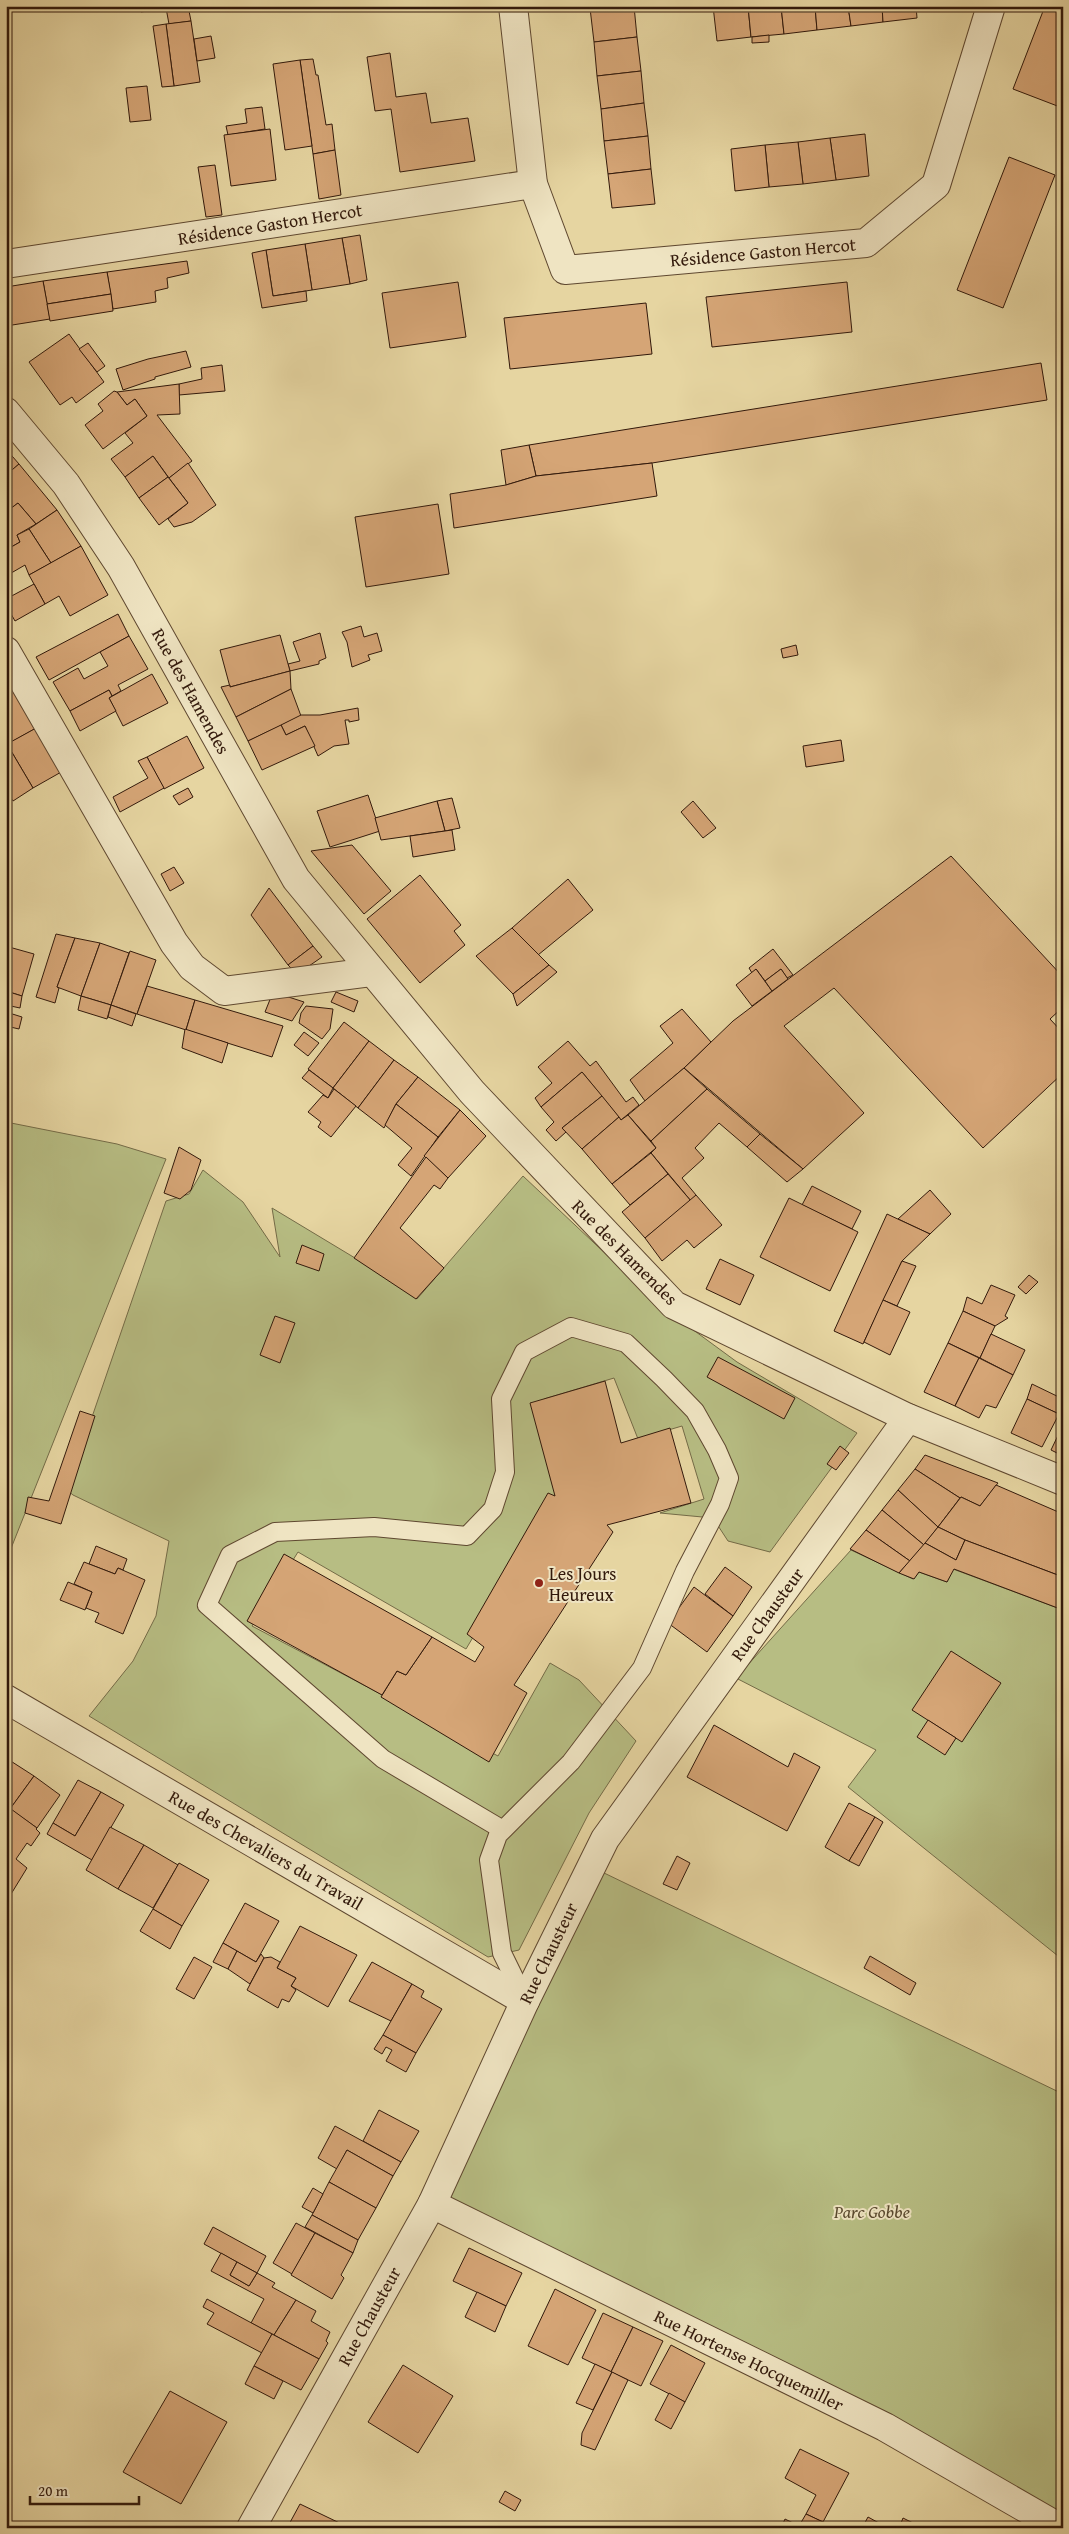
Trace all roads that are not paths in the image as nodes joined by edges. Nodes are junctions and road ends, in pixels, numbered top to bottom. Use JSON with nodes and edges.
{"nodes":[{"id":1,"x":514,"y":6,"type":"edge"},
{"id":2,"x":991,"y":6,"type":"edge"},
{"id":3,"x":533,"y":184,"type":"junction"},
{"id":4,"x":6,"y":264,"type":"edge"},
{"id":5,"x":6,"y":412,"type":"edge"},
{"id":6,"x":6,"y":651,"type":"edge"},
{"id":7,"x":371,"y":972,"type":"junction"},
{"id":8,"x":908,"y":1418,"type":"junction"},
{"id":9,"x":1063,"y":1482,"type":"edge"},
{"id":10,"x":6,"y":1699,"type":"edge"},
{"id":11,"x":503,"y":1830,"type":"junction"},
{"id":12,"x":525,"y":2001,"type":"junction"},
{"id":13,"x":432,"y":2204,"type":"junction"},
{"id":14,"x":251,"y":2528,"type":"edge"},
{"id":15,"x":1060,"y":2528,"type":"edge"}],
"edges":[{"from":1,"to":3,"type":"street","name":"Résidence Gaston Hercot"},
{"from":2,"to":3,"type":"street","name":"Résidence Gaston Hercot"},
{"from":3,"to":4,"type":"street","name":"Résidence Gaston Hercot"},
{"from":5,"to":7,"type":"street","name":"Rue des Hamendes"},
{"from":6,"to":7,"type":"street"},
{"from":7,"to":8,"type":"street","name":"Rue des Hamendes"},
{"from":8,"to":9,"type":"street","name":"Rue des Hamendes"},
{"from":8,"to":12,"type":"street","name":"Rue Chausteur"},
{"from":10,"to":12,"type":"street","name":"Rue des Chevaliers du Travail"},
{"from":11,"to":11,"type":"lane"},
{"from":11,"to":12,"type":"lane"},
{"from":12,"to":13,"type":"street","name":"Rue Chausteur"},
{"from":13,"to":14,"type":"street","name":"Rue Chausteur"},
{"from":13,"to":15,"type":"street","name":"Rue Hortense Hocquemiller"}]}
